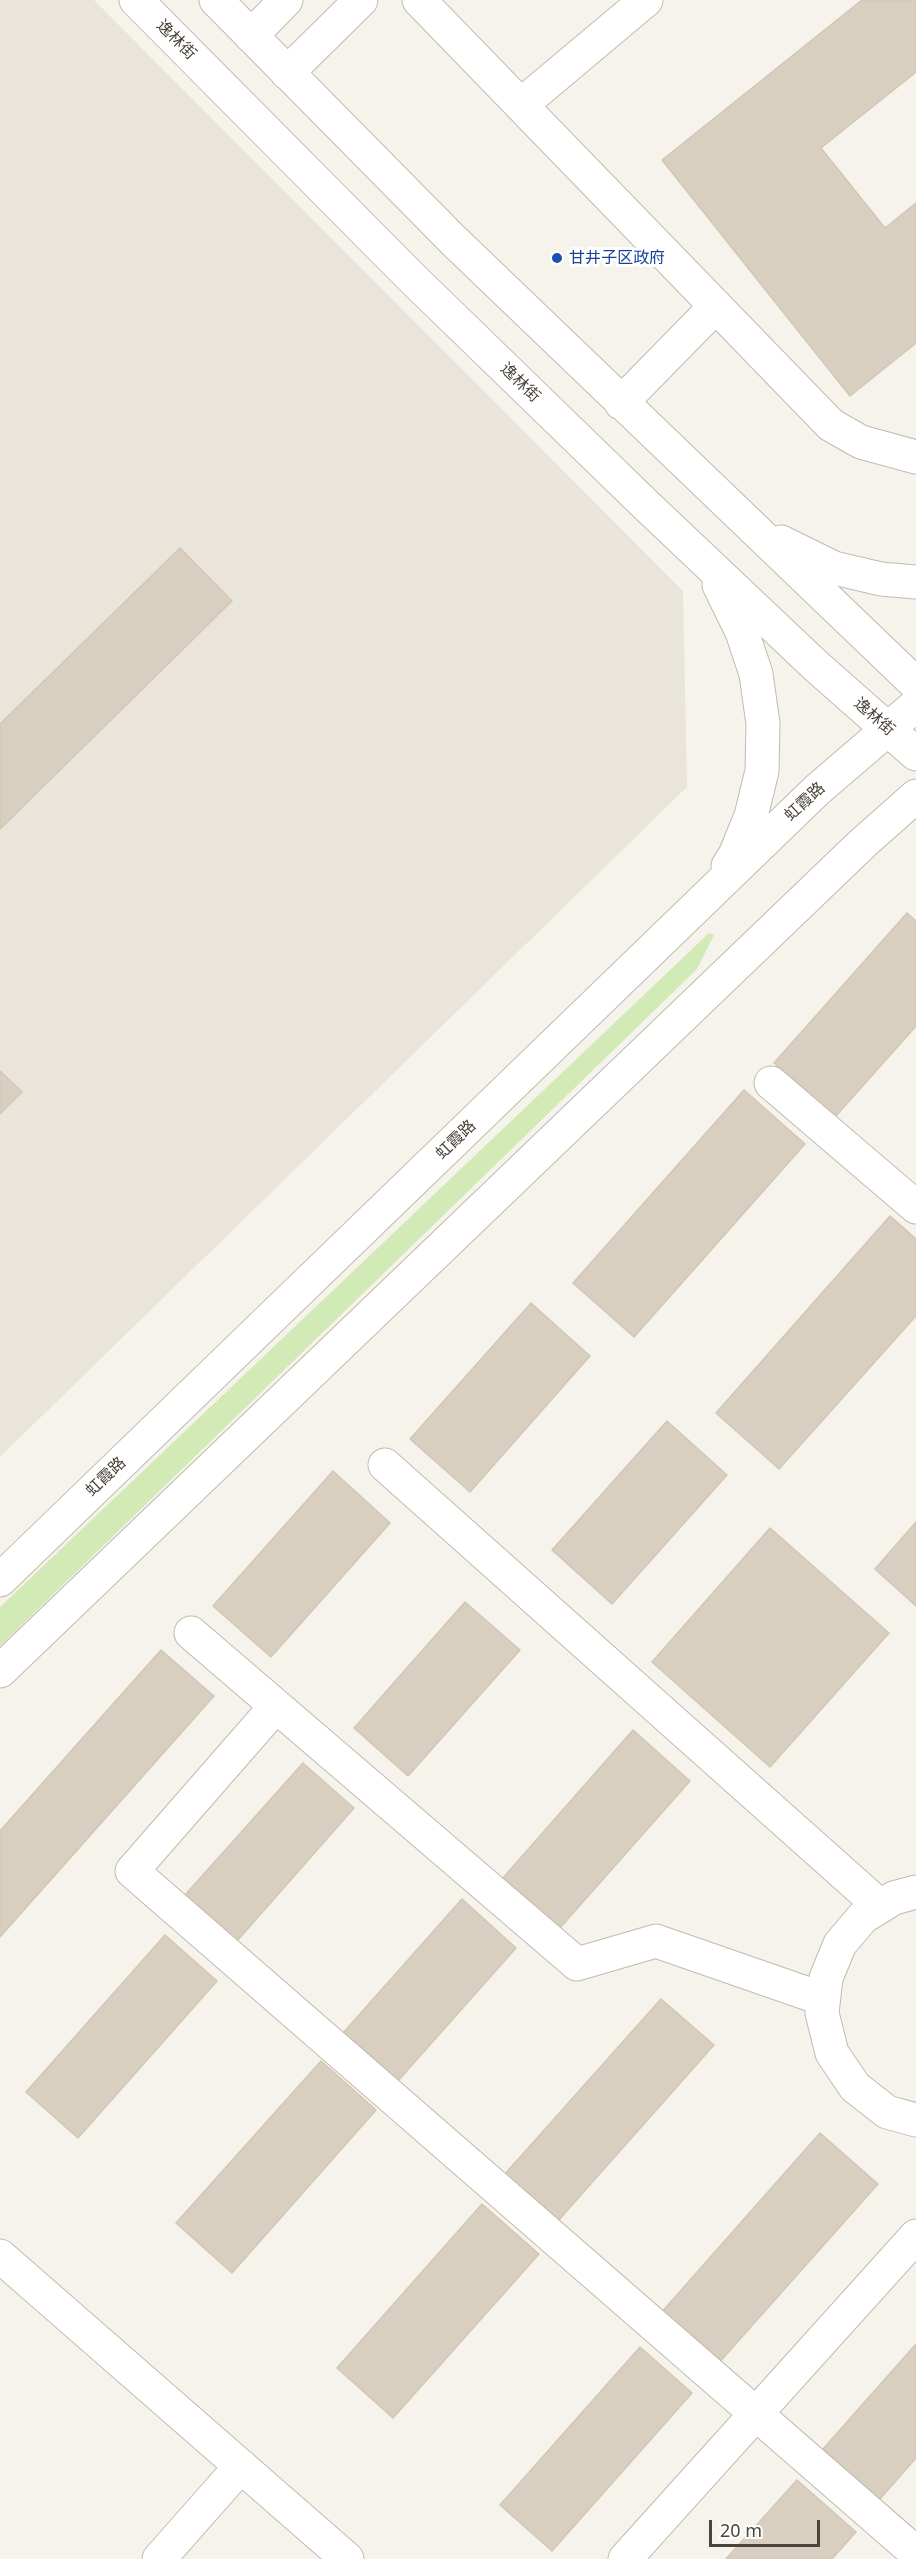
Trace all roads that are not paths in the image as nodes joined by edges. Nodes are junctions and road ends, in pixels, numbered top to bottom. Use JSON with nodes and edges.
{"nodes":[{"id":1,"x":136,"y":0,"type":"edge"},
{"id":2,"x":216,"y":0,"type":"edge"},
{"id":3,"x":286,"y":0,"type":"edge"},
{"id":4,"x":361,"y":0,"type":"edge"},
{"id":5,"x":419,"y":0,"type":"edge"},
{"id":6,"x":646,"y":0,"type":"edge"},
{"id":7,"x":251,"y":36,"type":"junction"},
{"id":8,"x":286,"y":73,"type":"junction"},
{"id":9,"x":521,"y":105,"type":"junction"},
{"id":10,"x":716,"y":306,"type":"junction"},
{"id":11,"x":621,"y":403,"type":"junction"},
{"id":12,"x":916,"y":457,"type":"edge"},
{"id":13,"x":741,"y":517,"type":"junction"},
{"id":14,"x":702,"y":558,"type":"junction"},
{"id":15,"x":916,"y":582,"type":"edge"},
{"id":16,"x":916,"y":684,"type":"edge"},
{"id":17,"x":916,"y":705,"type":"edge"},
{"id":18,"x":888,"y":729,"type":"junction"},
{"id":19,"x":916,"y":754,"type":"edge"},
{"id":20,"x":916,"y":796,"type":"edge"},
{"id":21,"x":712,"y":891,"type":"junction"},
{"id":22,"x":771,"y":1083,"type":"dead end"},
{"id":23,"x":916,"y":1207,"type":"edge"},
{"id":24,"x":385,"y":1465,"type":"dead end"},
{"id":25,"x":0,"y":1580,"type":"edge"},
{"id":26,"x":191,"y":1633,"type":"dead end"},
{"id":27,"x":0,"y":1671,"type":"edge"},
{"id":28,"x":276,"y":1706,"type":"junction"},
{"id":29,"x":916,"y":1892,"type":"edge"},
{"id":30,"x":880,"y":1906,"type":"junction"},
{"id":31,"x":824,"y":1999,"type":"junction"},
{"id":32,"x":916,"y":2121,"type":"edge"},
{"id":33,"x":916,"y":2236,"type":"edge"},
{"id":34,"x":0,"y":2256,"type":"edge"},
{"id":35,"x":756,"y":2414,"type":"junction"},
{"id":36,"x":241,"y":2466,"type":"junction"},
{"id":37,"x":916,"y":2553,"type":"edge"},
{"id":38,"x":159,"y":2559,"type":"edge"},
{"id":39,"x":347,"y":2559,"type":"edge"},
{"id":40,"x":625,"y":2559,"type":"edge"}],
"edges":[{"from":1,"to":14,"type":"street","name":"逸林街"},
{"from":2,"to":7,"type":"street"},
{"from":3,"to":7,"type":"street"},
{"from":4,"to":8,"type":"street"},
{"from":5,"to":9,"type":"street"},
{"from":6,"to":9,"type":"street"},
{"from":7,"to":8,"type":"street"},
{"from":8,"to":11,"type":"street"},
{"from":9,"to":10,"type":"street"},
{"from":10,"to":11,"type":"street"},
{"from":10,"to":12,"type":"street"},
{"from":11,"to":13,"type":"street"},
{"from":13,"to":15,"type":"street"},
{"from":13,"to":16,"type":"street"},
{"from":14,"to":18,"type":"street","name":"逸林街"},
{"from":14,"to":21,"type":"street"},
{"from":17,"to":18,"type":"street","name":"虹霞路"},
{"from":18,"to":19,"type":"street","name":"逸林街"},
{"from":18,"to":21,"type":"street","name":"虹霞路"},
{"from":20,"to":27,"type":"street"},
{"from":21,"to":25,"type":"street","name":"虹霞路"},
{"from":22,"to":23,"type":"street"},
{"from":24,"to":30,"type":"street"},
{"from":26,"to":28,"type":"street"},
{"from":28,"to":31,"type":"street"},
{"from":28,"to":35,"type":"street"},
{"from":29,"to":30,"type":"street"},
{"from":30,"to":31,"type":"street"},
{"from":31,"to":32,"type":"street"},
{"from":33,"to":35,"type":"street"},
{"from":34,"to":36,"type":"street"},
{"from":35,"to":37,"type":"street"},
{"from":35,"to":40,"type":"street"},
{"from":36,"to":38,"type":"street"},
{"from":36,"to":39,"type":"street"}]}
